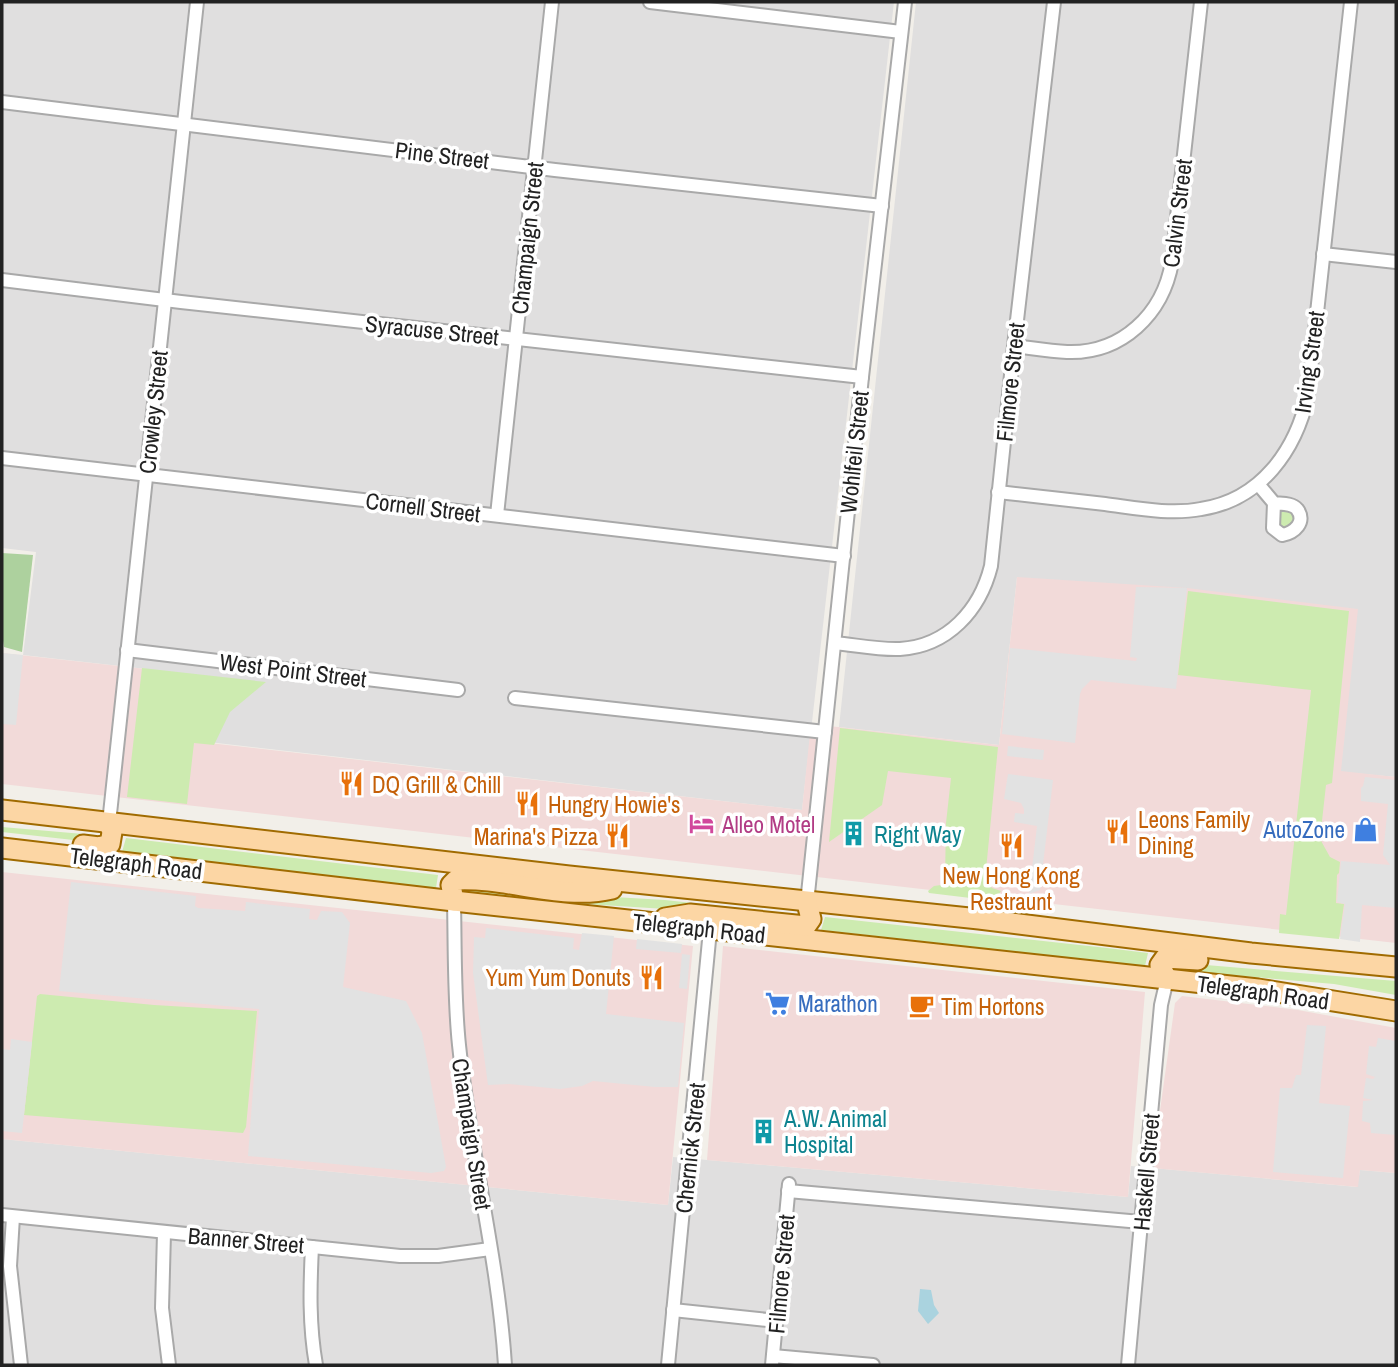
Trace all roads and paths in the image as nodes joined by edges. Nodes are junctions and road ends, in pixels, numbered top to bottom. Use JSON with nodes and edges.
{"nodes":[{"id":1,"x":197,"y":2,"type":"edge"},
{"id":2,"x":552,"y":2,"type":"edge"},
{"id":3,"x":650,"y":2,"type":"edge"},
{"id":4,"x":905,"y":2,"type":"edge"},
{"id":5,"x":1054,"y":2,"type":"edge"},
{"id":6,"x":1201,"y":2,"type":"edge"},
{"id":7,"x":1351,"y":2,"type":"edge"},
{"id":8,"x":901,"y":32,"type":"junction"},
{"id":9,"x":2,"y":102,"type":"edge"},
{"id":10,"x":184,"y":124,"type":"junction"},
{"id":11,"x":535,"y":166,"type":"junction"},
{"id":12,"x":882,"y":206,"type":"junction"},
{"id":13,"x":1323,"y":254,"type":"junction"},
{"id":14,"x":1396,"y":261,"type":"edge"},
{"id":15,"x":2,"y":280,"type":"edge"},
{"id":16,"x":165,"y":300,"type":"junction"},
{"id":17,"x":516,"y":340,"type":"junction"},
{"id":18,"x":1014,"y":346,"type":"junction"},
{"id":19,"x":862,"y":377,"type":"junction"},
{"id":20,"x":2,"y":458,"type":"edge"},
{"id":21,"x":146,"y":475,"type":"junction"},
{"id":22,"x":1258,"y":484,"type":"junction"},
{"id":23,"x":998,"y":492,"type":"junction"},
{"id":24,"x":1274,"y":503,"type":"dead end"},
{"id":25,"x":497,"y":515,"type":"junction"},
{"id":26,"x":844,"y":556,"type":"junction"},
{"id":27,"x":835,"y":643,"type":"junction"},
{"id":28,"x":127,"y":650,"type":"junction"},
{"id":29,"x":458,"y":690,"type":"dead end"},
{"id":30,"x":515,"y":698,"type":"dead end"},
{"id":31,"x":825,"y":732,"type":"junction"},
{"id":32,"x":2,"y":810,"type":"edge"},
{"id":33,"x":33,"y":814,"type":"junction"},
{"id":34,"x":2,"y":820,"type":"edge"},
{"id":35,"x":108,"y":823,"type":"junction"},
{"id":36,"x":2,"y":837,"type":"edge"},
{"id":37,"x":2,"y":848,"type":"edge"},
{"id":38,"x":636,"y":883,"type":"junction"},
{"id":39,"x":454,"y":901,"type":"junction"},
{"id":40,"x":807,"y":902,"type":"junction"},
{"id":41,"x":643,"y":922,"type":"junction"},
{"id":42,"x":710,"y":930,"type":"junction"},
{"id":43,"x":1314,"y":959,"type":"junction"},
{"id":44,"x":1396,"y":967,"type":"edge"},
{"id":45,"x":1167,"y":979,"type":"junction"},
{"id":46,"x":1280,"y":992,"type":"junction"},
{"id":47,"x":1396,"y":999,"type":"edge"},
{"id":48,"x":1396,"y":1011,"type":"edge"},
{"id":49,"x":7,"y":1216,"type":"edge"},
{"id":50,"x":1141,"y":1222,"type":"junction"},
{"id":51,"x":164,"y":1233,"type":"junction"},
{"id":52,"x":312,"y":1247,"type":"junction"},
{"id":53,"x":490,"y":1249,"type":"junction"},
{"id":54,"x":673,"y":1310,"type":"junction"},
{"id":55,"x":777,"y":1321,"type":"junction"},
{"id":56,"x":773,"y":1361,"type":"edge"},
{"id":57,"x":21,"y":1365,"type":"edge"},
{"id":58,"x":169,"y":1365,"type":"edge"},
{"id":59,"x":316,"y":1365,"type":"edge"},
{"id":60,"x":505,"y":1365,"type":"edge"},
{"id":61,"x":668,"y":1365,"type":"edge"},
{"id":62,"x":873,"y":1365,"type":"edge"},
{"id":63,"x":1128,"y":1365,"type":"edge"}],
"edges":[{"from":1,"to":10,"type":"street","name":"Crowley Street"},
{"from":2,"to":11,"type":"street","name":"Champaign Street"},
{"from":3,"to":8,"type":"street"},
{"from":4,"to":8,"type":"street","name":"Wohlfeil Street"},
{"from":5,"to":18,"type":"street","name":"Filmore Street"},
{"from":6,"to":18,"type":"street","name":"Calvin Street"},
{"from":7,"to":13,"type":"street","name":"Irving Street"},
{"from":8,"to":12,"type":"street","name":"Wohlfeil Street"},
{"from":9,"to":10,"type":"street","name":"Pine Street"},
{"from":10,"to":11,"type":"street","name":"Pine Street"},
{"from":10,"to":16,"type":"street","name":"Crowley Street"},
{"from":11,"to":12,"type":"street","name":"Pine Street"},
{"from":11,"to":17,"type":"street","name":"Champaign Street"},
{"from":12,"to":19,"type":"street","name":"Wohlfeil Street"},
{"from":13,"to":14,"type":"street"},
{"from":13,"to":22,"type":"street","name":"Irving Street"},
{"from":15,"to":16,"type":"street","name":"Syracuse Street"},
{"from":16,"to":17,"type":"street","name":"Syracuse Street"},
{"from":16,"to":21,"type":"street","name":"Crowley Street"},
{"from":17,"to":19,"type":"street","name":"Syracuse Street"},
{"from":17,"to":25,"type":"street","name":"Champaign Street"},
{"from":18,"to":23,"type":"street","name":"Filmore Street"},
{"from":19,"to":26,"type":"street","name":"Wohlfeil Street"},
{"from":20,"to":21,"type":"street","name":"Cornell Street"},
{"from":21,"to":25,"type":"street","name":"Cornell Street"},
{"from":21,"to":28,"type":"street","name":"Crowley Street"},
{"from":22,"to":23,"type":"street","name":"Irving Street"},
{"from":22,"to":24,"type":"street"},
{"from":23,"to":27,"type":"street","name":"Filmore Street"},
{"from":25,"to":26,"type":"street","name":"Cornell Street"},
{"from":26,"to":27,"type":"street","name":"Wohlfeil Street"},
{"from":27,"to":31,"type":"street","name":"Wohlfeil Street"},
{"from":28,"to":29,"type":"street","name":"West Point Street"},
{"from":28,"to":35,"type":"street","name":"Crowley Street"},
{"from":30,"to":31,"type":"street"},
{"from":31,"to":40,"type":"street","name":"Wohlfeil Street"},
{"from":32,"to":33,"type":"main road","name":"Telegraph Road"},
{"from":33,"to":34,"type":"main road"},
{"from":33,"to":35,"type":"main road","name":"Telegraph Road"},
{"from":35,"to":36,"type":"main road"},
{"from":35,"to":38,"type":"main road","name":"Telegraph Road"},
{"from":37,"to":39,"type":"main road","name":"Telegraph Road"},
{"from":38,"to":39,"type":"main road"},
{"from":38,"to":40,"type":"main road","name":"Telegraph Road"},
{"from":39,"to":41,"type":"main road","name":"Telegraph Road"},
{"from":39,"to":53,"type":"street","name":"Champaign Street"},
{"from":40,"to":41,"type":"main road"},
{"from":40,"to":43,"type":"main road","name":"Telegraph Road"},
{"from":41,"to":42,"type":"main road","name":"Telegraph Road"},
{"from":42,"to":45,"type":"main road","name":"Telegraph Road"},
{"from":42,"to":54,"type":"street","name":"Chernick Street"},
{"from":43,"to":44,"type":"main road","name":"Telegraph Road"},
{"from":43,"to":45,"type":"main road"},
{"from":45,"to":46,"type":"main road","name":"Telegraph Road"},
{"from":45,"to":50,"type":"street","name":"Haskell Street"},
{"from":46,"to":47,"type":"main road"},
{"from":46,"to":48,"type":"main road","name":"Telegraph Road"},
{"from":49,"to":51,"type":"street","name":"Banner Street"},
{"from":49,"to":57,"type":"street"},
{"from":50,"to":55,"type":"street","name":"Filmore Street"},
{"from":50,"to":63,"type":"street","name":"Haskell Street"},
{"from":51,"to":52,"type":"street","name":"Banner Street"},
{"from":51,"to":58,"type":"street"},
{"from":52,"to":53,"type":"street","name":"Banner Street"},
{"from":52,"to":59,"type":"street"},
{"from":53,"to":60,"type":"street","name":"Champaign Street"},
{"from":54,"to":55,"type":"street"},
{"from":54,"to":61,"type":"street","name":"Chernick Street"},
{"from":55,"to":56,"type":"street","name":"Filmore Street"},
{"from":56,"to":62,"type":"street"}]}
